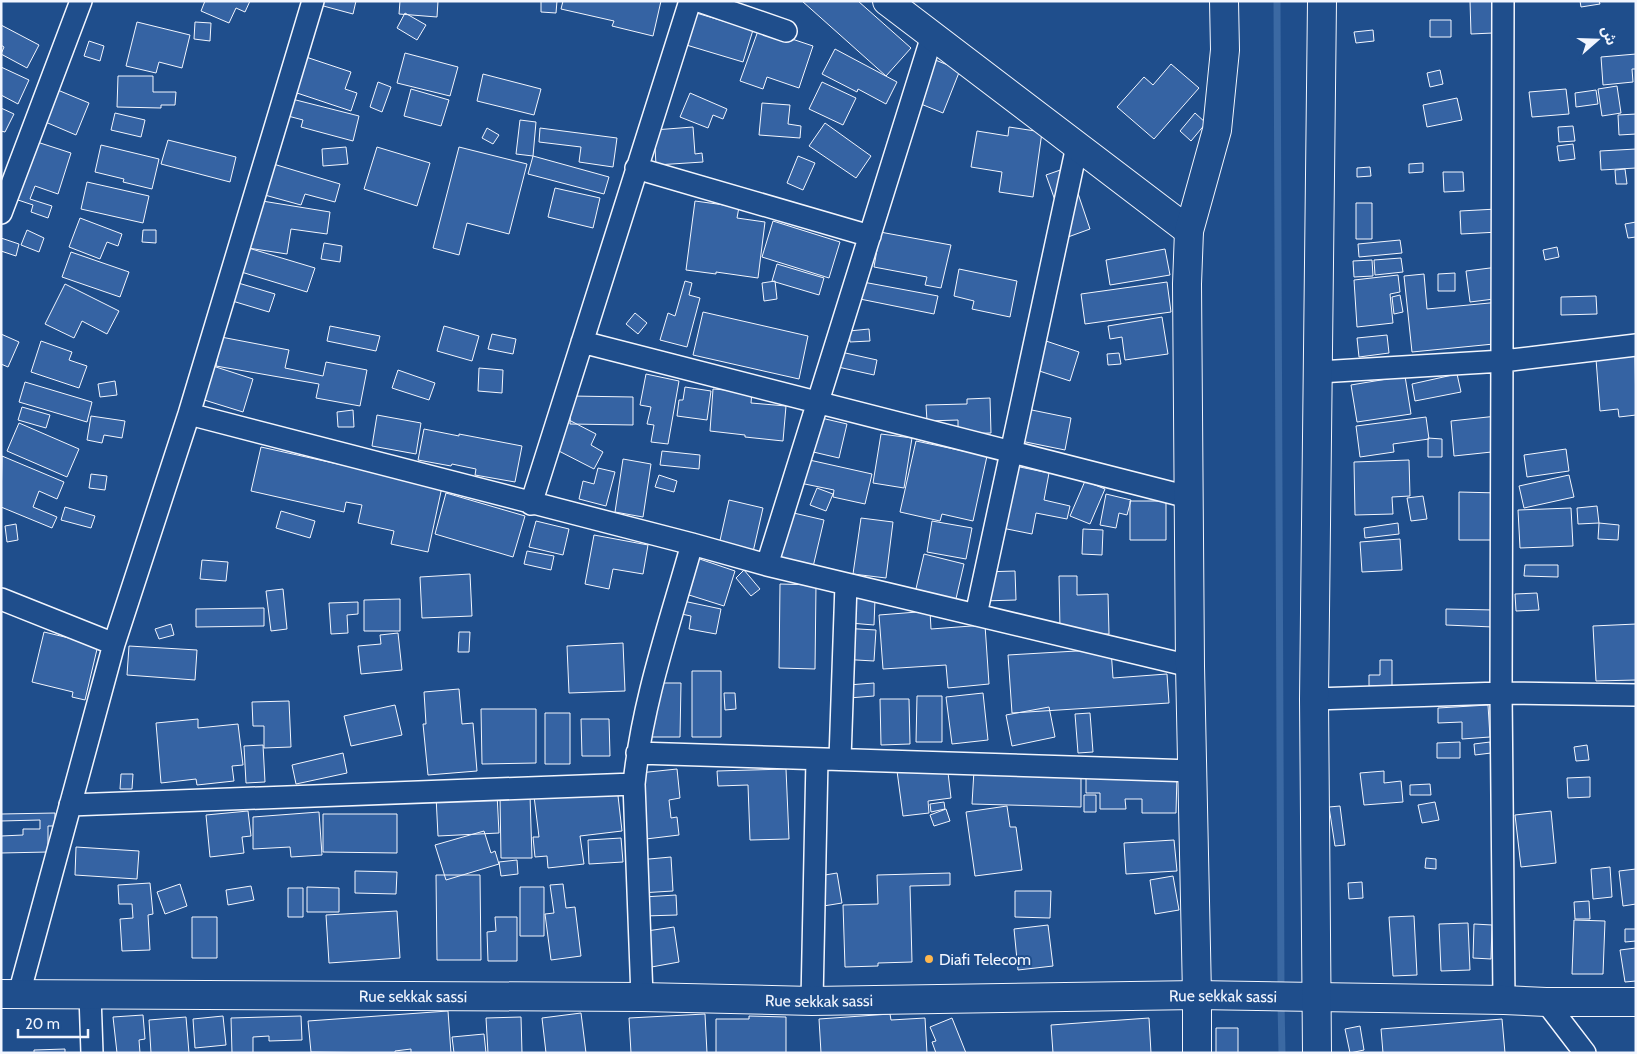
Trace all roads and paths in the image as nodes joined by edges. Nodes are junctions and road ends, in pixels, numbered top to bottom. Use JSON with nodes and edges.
{"nodes":[{"id":1,"x":81,"y":1,"type":"edge"},
{"id":2,"x":313,"y":1,"type":"edge"},
{"id":3,"x":690,"y":1,"type":"edge"},
{"id":4,"x":699,"y":1,"type":"edge"},
{"id":5,"x":887,"y":1,"type":"edge"},
{"id":6,"x":1224,"y":1,"type":"edge"},
{"id":7,"x":1322,"y":1,"type":"edge"},
{"id":8,"x":1503,"y":1,"type":"edge"},
{"id":9,"x":786,"y":31,"type":"dead end"},
{"id":10,"x":932,"y":36,"type":"junction"},
{"id":11,"x":1076,"y":146,"type":"junction"},
{"id":12,"x":636,"y":168,"type":"junction"},
{"id":13,"x":1,"y":213,"type":"edge"},
{"id":14,"x":1189,"y":231,"type":"junction"},
{"id":15,"x":870,"y":236,"type":"junction"},
{"id":16,"x":582,"y":342,"type":"junction"},
{"id":17,"x":1636,"y":345,"type":"edge"},
{"id":18,"x":1503,"y":361,"type":"junction"},
{"id":19,"x":1318,"y":372,"type":"junction"},
{"id":20,"x":818,"y":402,"type":"junction"},
{"id":21,"x":189,"y":414,"type":"junction"},
{"id":22,"x":1011,"y":452,"type":"junction"},
{"id":23,"x":1188,"y":497,"type":"junction"},
{"id":24,"x":531,"y":504,"type":"junction"},
{"id":25,"x":692,"y":544,"type":"junction"},
{"id":26,"x":767,"y":565,"type":"junction"},
{"id":27,"x":846,"y":584,"type":"junction"},
{"id":28,"x":1,"y":599,"type":"edge"},
{"id":29,"x":976,"y":615,"type":"junction"},
{"id":30,"x":114,"y":644,"type":"junction"},
{"id":31,"x":1190,"y":666,"type":"junction"},
{"id":32,"x":1502,"y":694,"type":"junction"},
{"id":33,"x":1636,"y":694,"type":"edge"},
{"id":34,"x":1314,"y":699,"type":"junction"},
{"id":35,"x":637,"y":753,"type":"junction"},
{"id":36,"x":817,"y":759,"type":"junction"},
{"id":37,"x":840,"y":760,"type":"junction"},
{"id":38,"x":1193,"y":771,"type":"junction"},
{"id":39,"x":634,"y":784,"type":"junction"},
{"id":40,"x":70,"y":805,"type":"junction"},
{"id":41,"x":10,"y":994,"type":"edge"},
{"id":42,"x":90,"y":995,"type":"junction"},
{"id":43,"x":1198,"y":995,"type":"junction"},
{"id":44,"x":1315,"y":996,"type":"junction"},
{"id":45,"x":642,"y":997,"type":"junction"},
{"id":46,"x":812,"y":1000,"type":"junction"},
{"id":47,"x":1504,"y":1000,"type":"junction"},
{"id":48,"x":1546,"y":1002,"type":"junction"},
{"id":49,"x":1636,"y":1002,"type":"edge"},
{"id":50,"x":92,"y":1053,"type":"edge"},
{"id":51,"x":1197,"y":1053,"type":"edge"},
{"id":52,"x":1317,"y":1053,"type":"edge"},
{"id":53,"x":1585,"y":1053,"type":"edge"}],
"edges":[{"from":1,"to":13,"type":"street"},
{"from":2,"to":21,"type":"street"},
{"from":3,"to":12,"type":"street"},
{"from":4,"to":9,"type":"street"},
{"from":5,"to":10,"type":"street"},
{"from":6,"to":14,"type":"street"},
{"from":7,"to":19,"type":"street"},
{"from":8,"to":18,"type":"street"},
{"from":10,"to":11,"type":"street"},
{"from":10,"to":15,"type":"street"},
{"from":11,"to":14,"type":"street"},
{"from":11,"to":22,"type":"street"},
{"from":12,"to":15,"type":"street"},
{"from":12,"to":16,"type":"street"},
{"from":14,"to":23,"type":"street"},
{"from":15,"to":20,"type":"street"},
{"from":16,"to":20,"type":"street"},
{"from":16,"to":24,"type":"street"},
{"from":17,"to":18,"type":"street"},
{"from":18,"to":19,"type":"street"},
{"from":18,"to":32,"type":"street"},
{"from":19,"to":34,"type":"street"},
{"from":20,"to":22,"type":"street"},
{"from":20,"to":26,"type":"street"},
{"from":21,"to":24,"type":"street"},
{"from":21,"to":30,"type":"street"},
{"from":22,"to":23,"type":"street"},
{"from":22,"to":29,"type":"street"},
{"from":23,"to":31,"type":"street"},
{"from":24,"to":25,"type":"street"},
{"from":25,"to":26,"type":"street"},
{"from":25,"to":35,"type":"street"},
{"from":26,"to":27,"type":"street"},
{"from":27,"to":29,"type":"street"},
{"from":27,"to":37,"type":"street"},
{"from":28,"to":30,"type":"street"},
{"from":29,"to":31,"type":"street"},
{"from":30,"to":40,"type":"street"},
{"from":31,"to":38,"type":"street"},
{"from":32,"to":33,"type":"street"},
{"from":32,"to":34,"type":"street"},
{"from":32,"to":47,"type":"street"},
{"from":34,"to":44,"type":"street"},
{"from":35,"to":36,"type":"street"},
{"from":35,"to":39,"type":"street"},
{"from":36,"to":37,"type":"street"},
{"from":36,"to":46,"type":"street"},
{"from":37,"to":38,"type":"street"},
{"from":38,"to":43,"type":"street"},
{"from":39,"to":40,"type":"street"},
{"from":39,"to":45,"type":"street"},
{"from":40,"to":41,"type":"street"},
{"from":41,"to":42,"type":"street","name":"Rue sekkak sassi"},
{"from":42,"to":45,"type":"street","name":"Rue sekkak sassi"},
{"from":42,"to":50,"type":"street"},
{"from":43,"to":44,"type":"street","name":"Rue sekkak sassi"},
{"from":43,"to":46,"type":"street","name":"Rue sekkak sassi"},
{"from":43,"to":51,"type":"street"},
{"from":44,"to":47,"type":"street","name":"Rue sekkak sassi"},
{"from":44,"to":52,"type":"street"},
{"from":45,"to":46,"type":"street","name":"Rue sekkak sassi"},
{"from":47,"to":48,"type":"street","name":"Rue sekkak sassi"},
{"from":48,"to":49,"type":"street","name":"Rue sekkak sassi"},
{"from":48,"to":53,"type":"street"}]}
